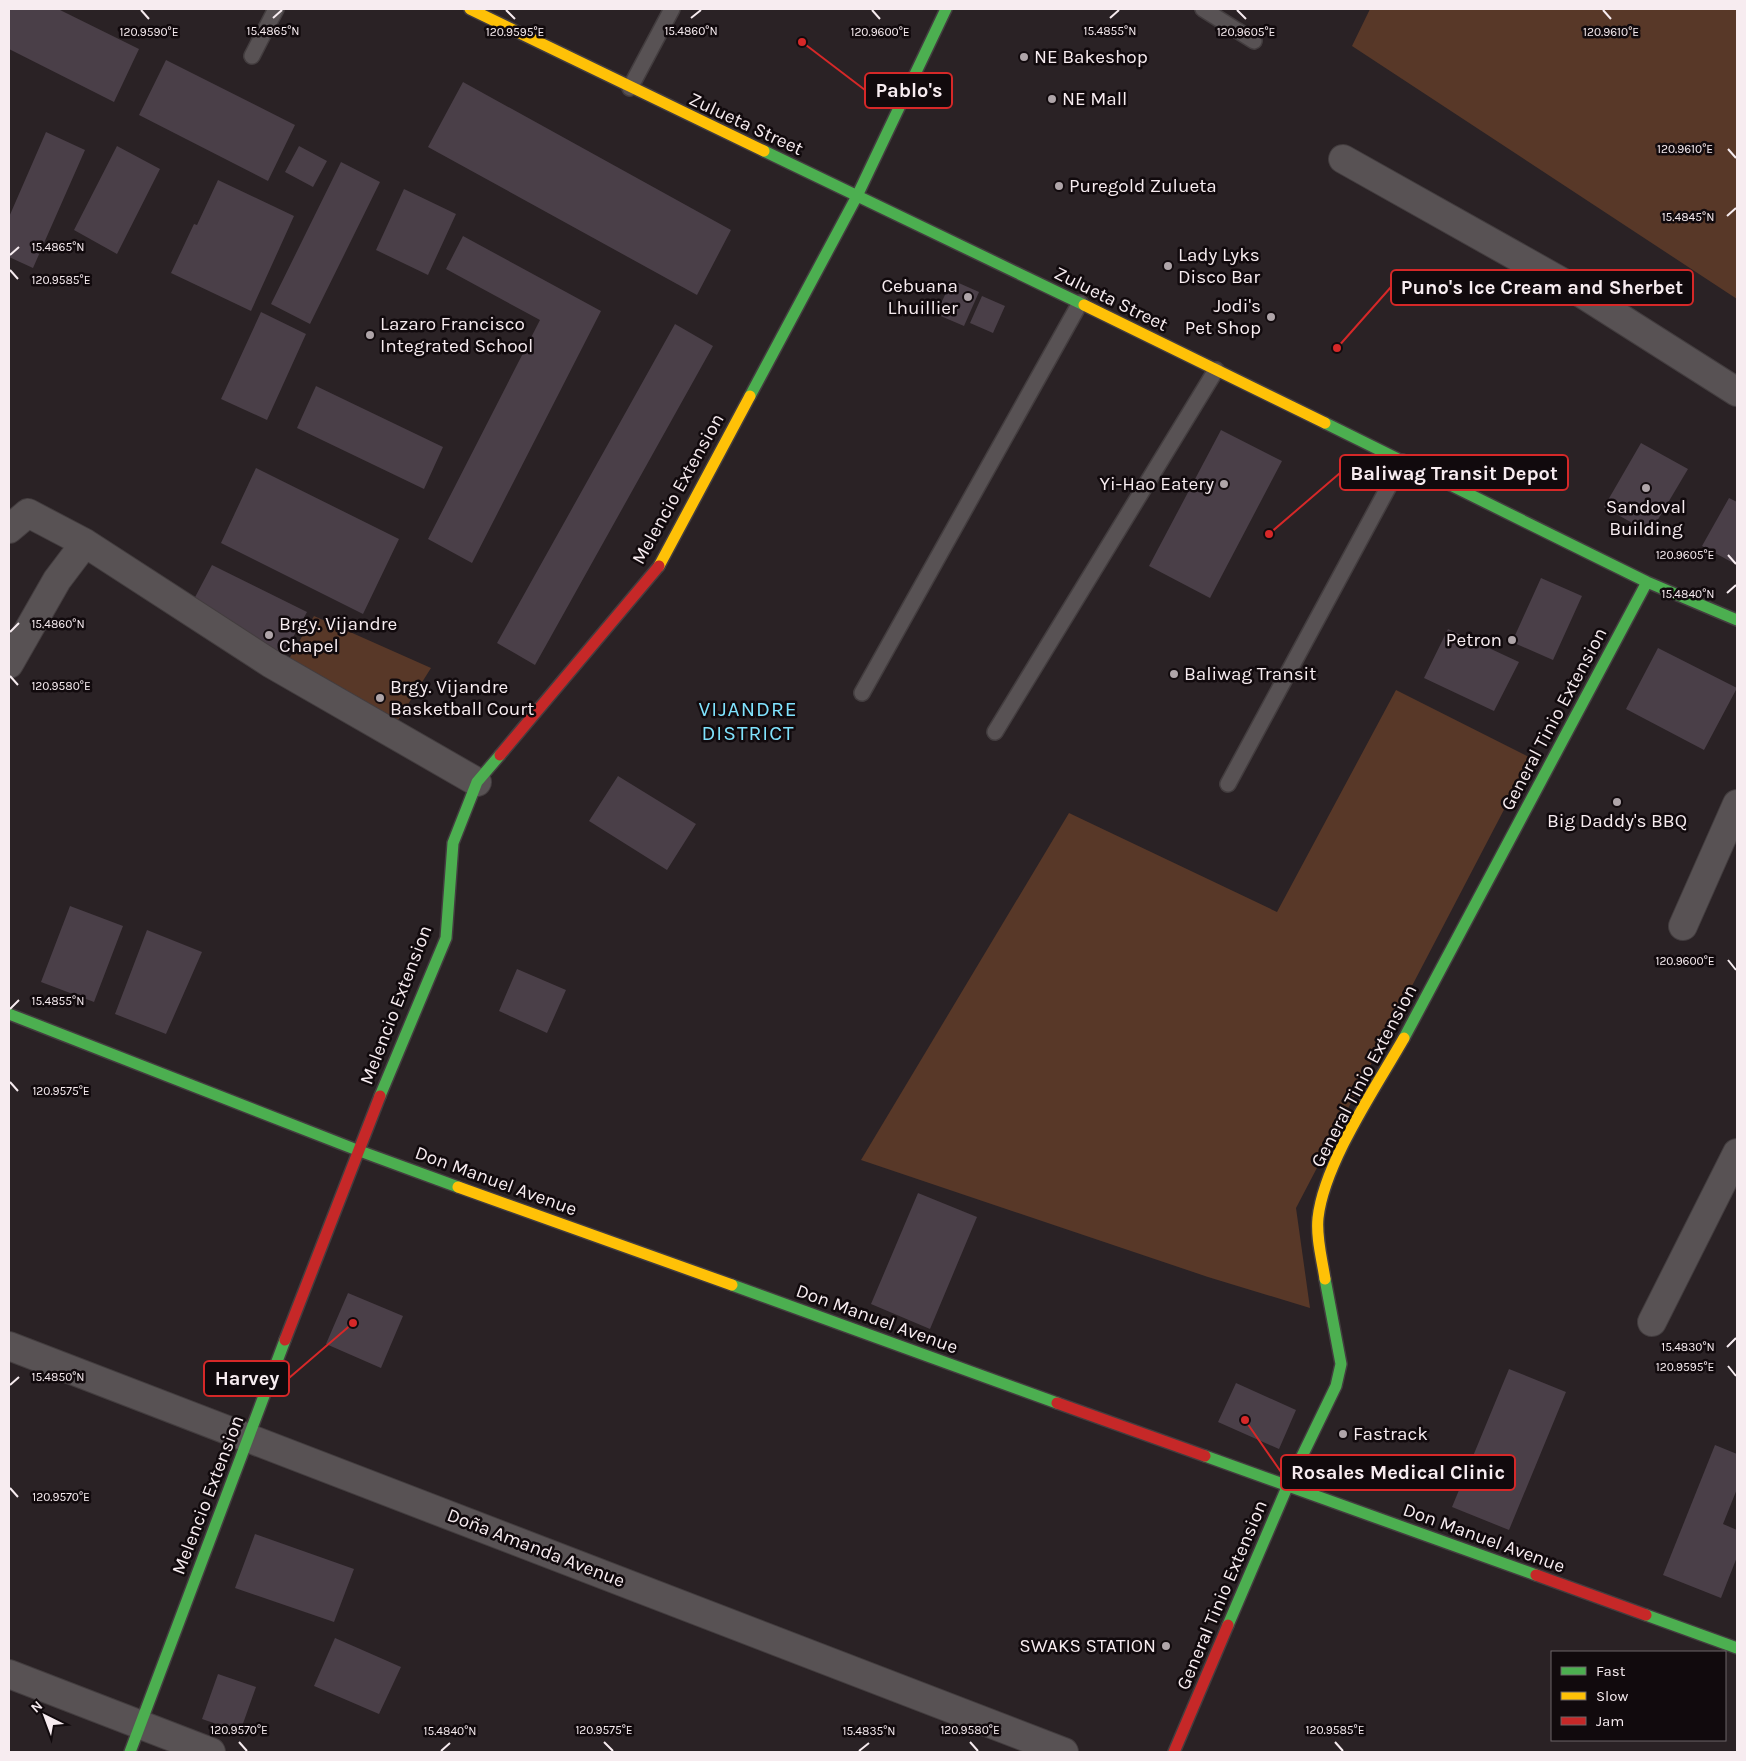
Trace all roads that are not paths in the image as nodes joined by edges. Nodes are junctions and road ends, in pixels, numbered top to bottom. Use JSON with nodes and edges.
{"nodes":[{"id":1,"x":276,"y":9,"type":"edge"},
{"id":2,"x":470,"y":9,"type":"edge"},
{"id":3,"x":672,"y":9,"type":"edge"},
{"id":4,"x":946,"y":9,"type":"edge"},
{"id":5,"x":1203,"y":9,"type":"edge"},
{"id":6,"x":1254,"y":41,"type":"dead end"},
{"id":7,"x":252,"y":56,"type":"dead end"},
{"id":8,"x":630,"y":88,"type":"junction"},
{"id":9,"x":1343,"y":159,"type":"dead end"},
{"id":10,"x":857,"y":196,"type":"junction"},
{"id":11,"x":1080,"y":303,"type":"junction"},
{"id":12,"x":1216,"y":370,"type":"junction"},
{"id":13,"x":1737,"y":392,"type":"edge"},
{"id":14,"x":1402,"y":462,"type":"junction"},
{"id":15,"x":9,"y":529,"type":"edge"},
{"id":16,"x":85,"y":543,"type":"junction"},
{"id":17,"x":1647,"y":582,"type":"junction"},
{"id":18,"x":1734,"y":603,"type":"dead end"},
{"id":19,"x":1733,"y":618,"type":"edge"},
{"id":20,"x":9,"y":664,"type":"edge"},
{"id":21,"x":862,"y":692,"type":"dead end"},
{"id":22,"x":995,"y":732,"type":"dead end"},
{"id":23,"x":477,"y":782,"type":"junction"},
{"id":24,"x":1228,"y":784,"type":"dead end"},
{"id":25,"x":1737,"y":804,"type":"edge"},
{"id":26,"x":1683,"y":926,"type":"dead end"},
{"id":27,"x":9,"y":1014,"type":"edge"},
{"id":28,"x":357,"y":1150,"type":"junction"},
{"id":29,"x":1737,"y":1153,"type":"edge"},
{"id":30,"x":1652,"y":1322,"type":"dead end"},
{"id":31,"x":9,"y":1346,"type":"edge"},
{"id":32,"x":249,"y":1437,"type":"junction"},
{"id":33,"x":1288,"y":1485,"type":"junction"},
{"id":34,"x":1737,"y":1648,"type":"edge"},
{"id":35,"x":9,"y":1674,"type":"edge"},
{"id":36,"x":141,"y":1725,"type":"junction"},
{"id":37,"x":130,"y":1752,"type":"edge"},
{"id":38,"x":211,"y":1752,"type":"edge"},
{"id":39,"x":1064,"y":1752,"type":"edge"},
{"id":40,"x":1174,"y":1752,"type":"edge"}],
"edges":[{"from":1,"to":7,"type":"lane"},
{"from":2,"to":8,"type":"street","name":"Zulueta Street"},
{"from":3,"to":8,"type":"lane"},
{"from":4,"to":10,"type":"street","name":"Melencio Extension"},
{"from":5,"to":6,"type":"lane"},
{"from":8,"to":10,"type":"street","name":"Zulueta Street"},
{"from":9,"to":13,"type":"street"},
{"from":10,"to":11,"type":"street","name":"Zulueta Street"},
{"from":10,"to":23,"type":"street","name":"Melencio Extension"},
{"from":11,"to":12,"type":"street","name":"Zulueta Street"},
{"from":11,"to":21,"type":"lane"},
{"from":12,"to":14,"type":"street","name":"Zulueta Street"},
{"from":12,"to":22,"type":"lane"},
{"from":14,"to":17,"type":"street","name":"Zulueta Street"},
{"from":14,"to":24,"type":"lane"},
{"from":15,"to":16,"type":"street"},
{"from":16,"to":20,"type":"street"},
{"from":16,"to":23,"type":"street"},
{"from":17,"to":19,"type":"street","name":"Zulueta Street"},
{"from":17,"to":33,"type":"street","name":"General Tinio Extension"},
{"from":18,"to":19,"type":"street"},
{"from":23,"to":28,"type":"street","name":"Melencio Extension"},
{"from":25,"to":26,"type":"street"},
{"from":27,"to":28,"type":"street","name":"Don Manuel Avenue"},
{"from":28,"to":32,"type":"street","name":"Melencio Extension"},
{"from":28,"to":33,"type":"street","name":"Don Manuel Avenue"},
{"from":29,"to":30,"type":"street"},
{"from":31,"to":32,"type":"street","name":"Doña Amanda Avenue"},
{"from":32,"to":36,"type":"street","name":"Melencio Extension"},
{"from":32,"to":39,"type":"street","name":"Doña Amanda Avenue"},
{"from":33,"to":34,"type":"street","name":"Don Manuel Avenue"},
{"from":33,"to":40,"type":"street","name":"General Tinio Extension"},
{"from":35,"to":36,"type":"street"},
{"from":36,"to":37,"type":"street","name":"Melencio Extension"},
{"from":36,"to":38,"type":"street"}]}
